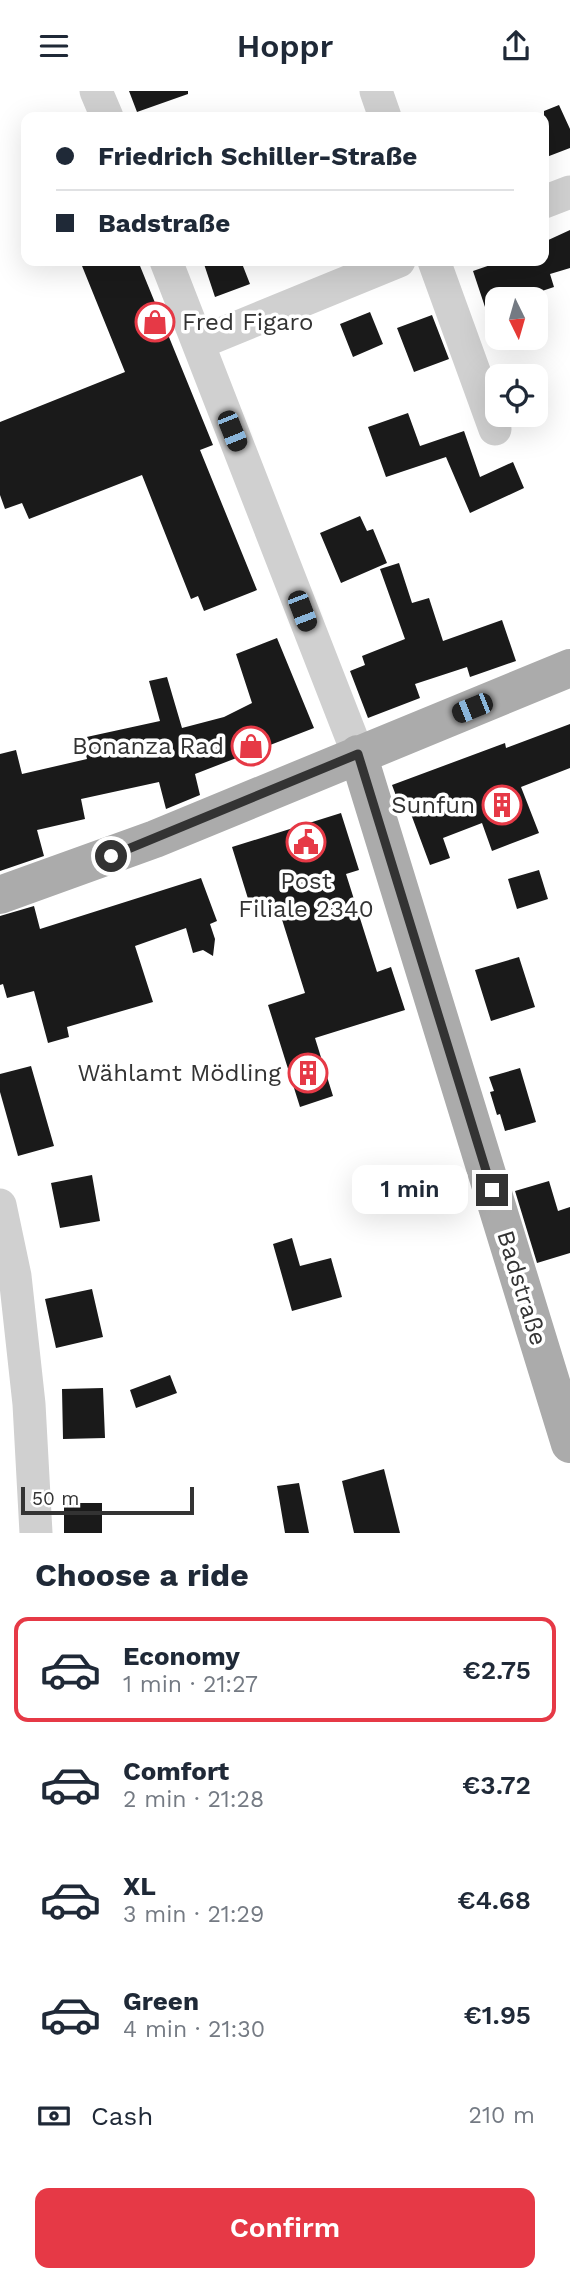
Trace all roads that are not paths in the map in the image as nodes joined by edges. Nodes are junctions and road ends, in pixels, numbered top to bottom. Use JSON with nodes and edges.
{"nodes":[{"id":1,"x":96,"y":91,"type":"edge"},
{"id":2,"x":376,"y":91,"type":"edge"},
{"id":3,"x":105,"y":112,"type":"edge"},
{"id":4,"x":383,"y":112,"type":"edge"},
{"id":5,"x":570,"y":192,"type":"edge"},
{"id":6,"x":549,"y":200,"type":"edge"},
{"id":7,"x":168,"y":266,"type":"edge"},
{"id":8,"x":388,"y":266,"type":"edge"},
{"id":9,"x":436,"y":266,"type":"edge"},
{"id":10,"x":199,"y":343,"type":"junction"},
{"id":11,"x":495,"y":429,"type":"dead end"},
{"id":12,"x":570,"y":668,"type":"edge"},
{"id":13,"x":358,"y":754,"type":"junction"},
{"id":14,"x":0,"y":895,"type":"edge"},
{"id":15,"x":0,"y":1205,"type":"edge"},
{"id":16,"x":569,"y":1434,"type":"edge"},
{"id":17,"x":36,"y":1533,"type":"edge"}],
"edges":[{"from":1,"to":3,"type":"street"},
{"from":2,"to":4,"type":"street"},
{"from":5,"to":6,"type":"street"},
{"from":7,"to":10,"type":"street","name":"Badstraße"},
{"from":8,"to":10,"type":"street"},
{"from":9,"to":11,"type":"street"},
{"from":10,"to":13,"type":"street","name":"Badstraße"},
{"from":12,"to":13,"type":"main road"},
{"from":13,"to":14,"type":"main road"},
{"from":13,"to":16,"type":"main road","name":"Badstraße"},
{"from":15,"to":17,"type":"street"}]}
